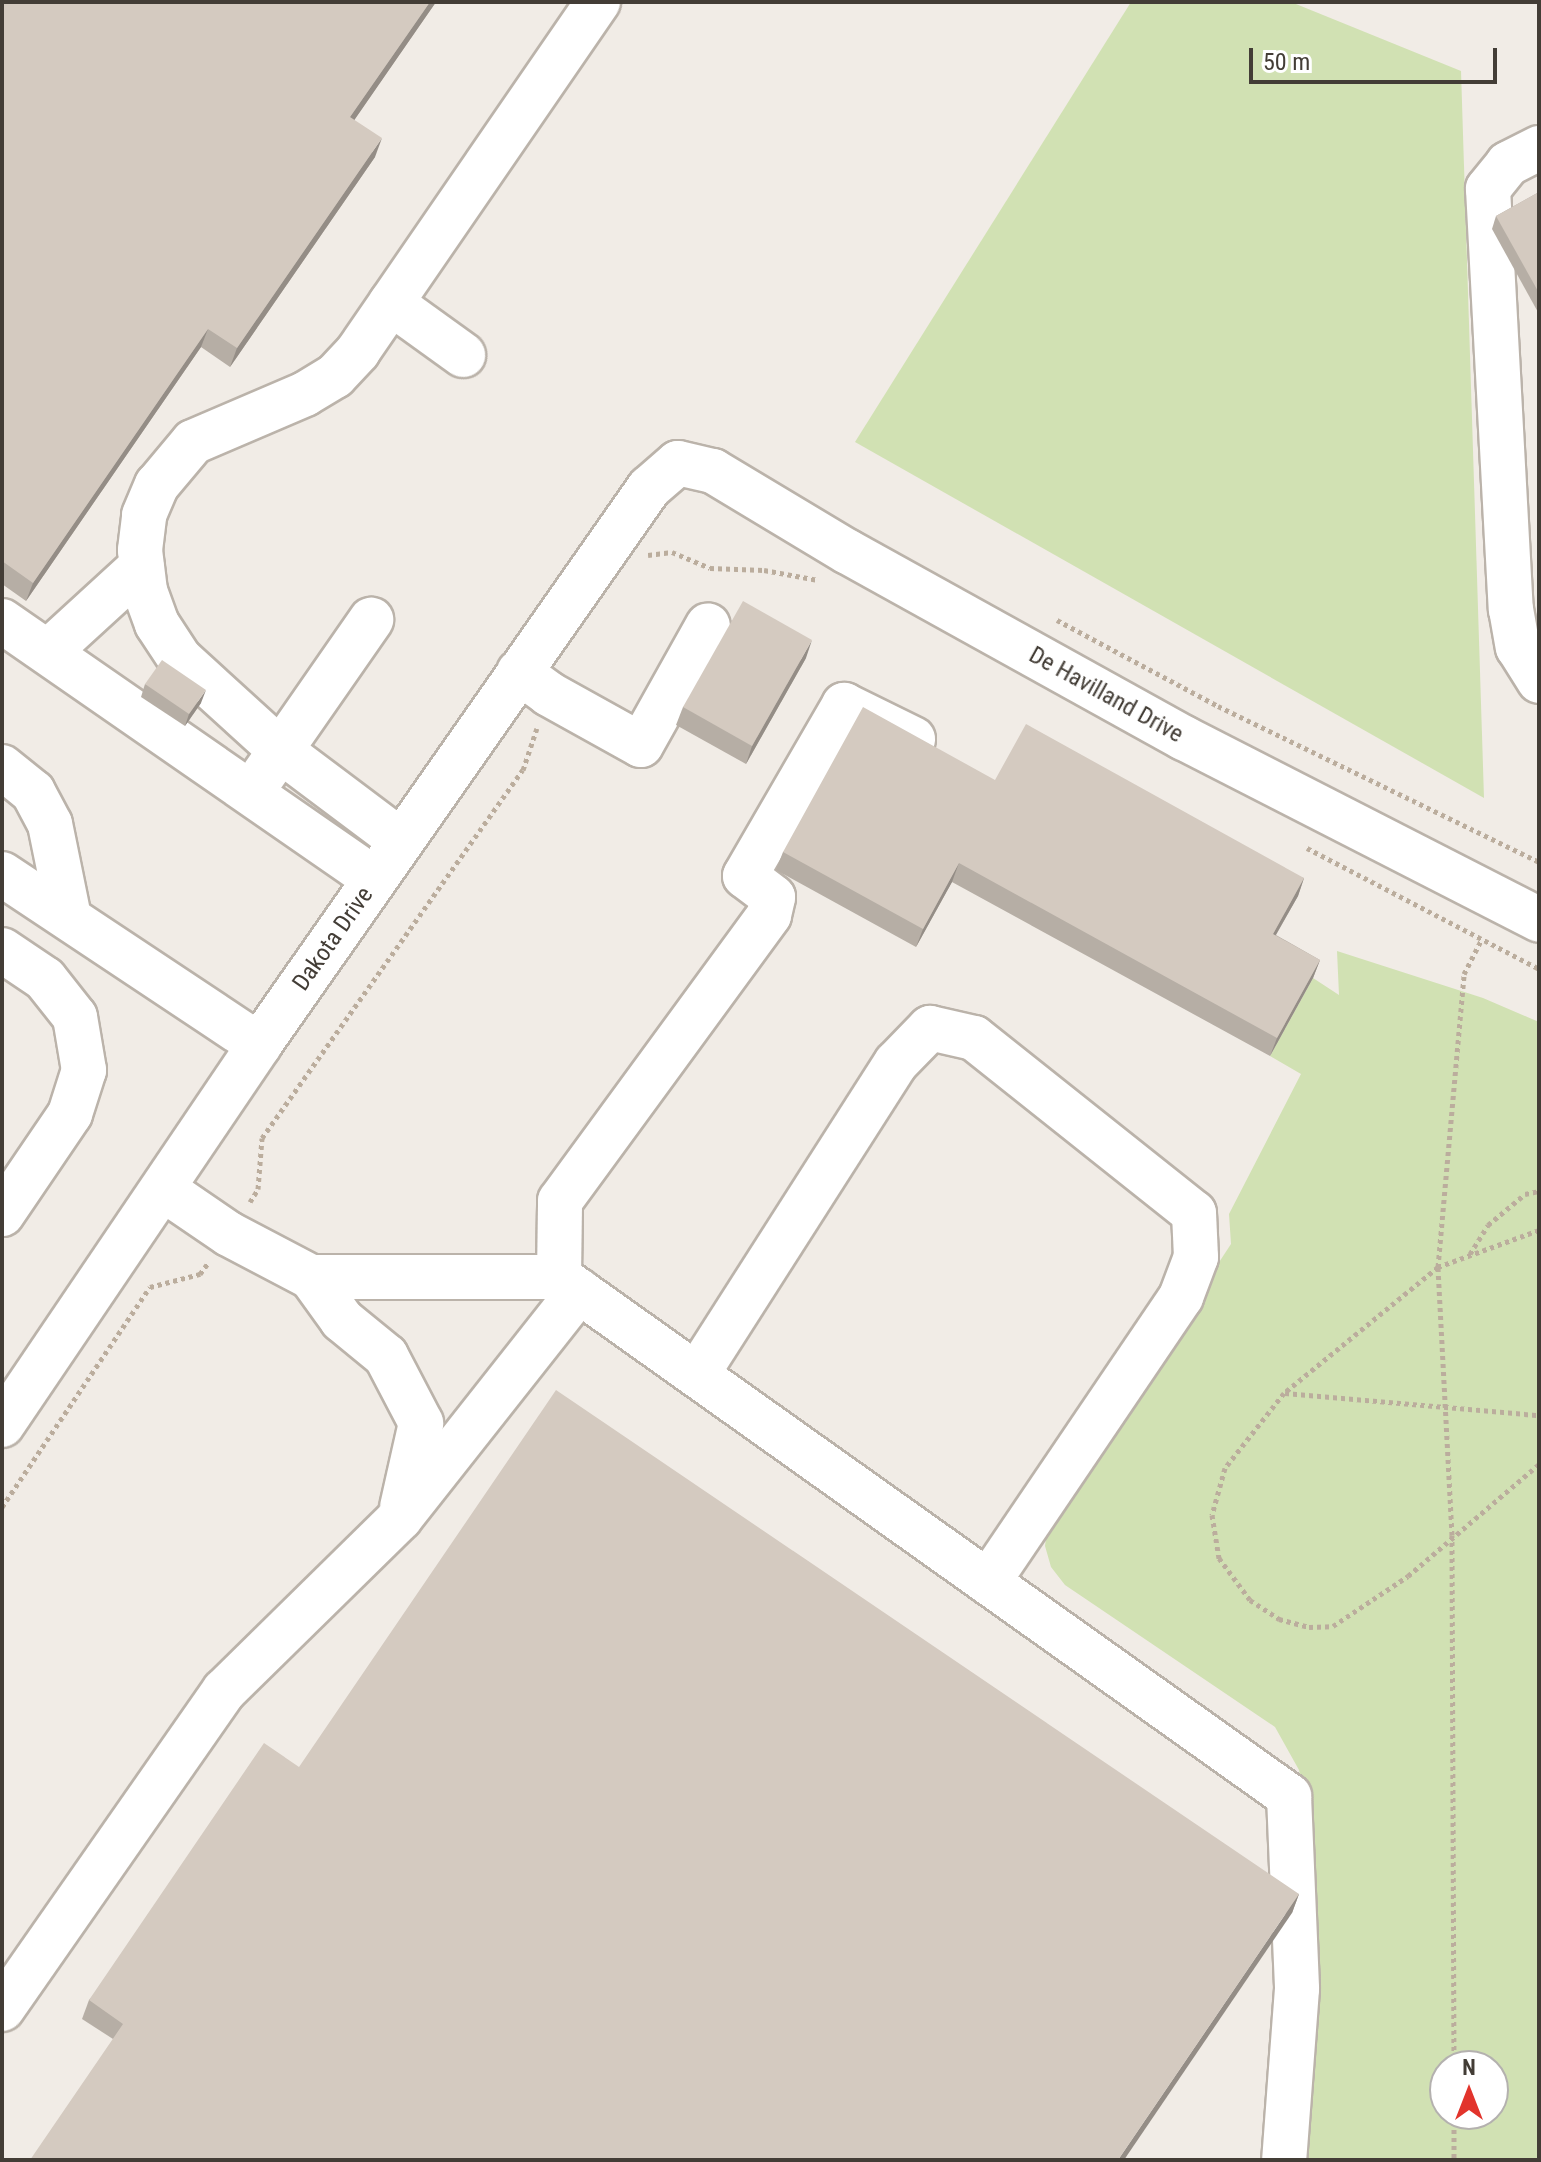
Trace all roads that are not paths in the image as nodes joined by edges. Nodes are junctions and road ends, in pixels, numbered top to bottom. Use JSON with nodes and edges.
{"nodes":[{"id":1,"x":598,"y":2,"type":"edge"},
{"id":2,"x":1539,"y":148,"type":"edge"},
{"id":3,"x":391,"y":303,"type":"junction"},
{"id":4,"x":463,"y":355,"type":"dead end"},
{"id":5,"x":678,"y":463,"type":"joint"},
{"id":6,"x":142,"y":566,"type":"junction"},
{"id":7,"x":371,"y":620,"type":"dead end"},
{"id":8,"x":2,"y":621,"type":"edge"},
{"id":9,"x":708,"y":625,"type":"dead end"},
{"id":10,"x":48,"y":652,"type":"junction"},
{"id":11,"x":1539,"y":681,"type":"edge"},
{"id":12,"x":534,"y":683,"type":"junction"},
{"id":13,"x":280,"y":750,"type":"junction"},
{"id":14,"x":943,"y":754,"type":"edge"},
{"id":15,"x":2,"y":767,"type":"edge"},
{"id":16,"x":251,"y":793,"type":"junction"},
{"id":17,"x":401,"y":841,"type":"junction"},
{"id":18,"x":2,"y":874,"type":"edge"},
{"id":19,"x":374,"y":879,"type":"junction"},
{"id":20,"x":1520,"y":912,"type":"edge"},
{"id":21,"x":69,"y":917,"type":"junction"},
{"id":22,"x":2,"y":950,"type":"edge"},
{"id":23,"x":259,"y":1045,"type":"junction"},
{"id":24,"x":163,"y":1189,"type":"junction"},
{"id":25,"x":2,"y":1214,"type":"edge"},
{"id":26,"x":311,"y":1277,"type":"junction"},
{"id":27,"x":569,"y":1284,"type":"junction"},
{"id":28,"x":697,"y":1374,"type":"junction"},
{"id":29,"x":2,"y":1425,"type":"edge"},
{"id":30,"x":400,"y":1518,"type":"junction"},
{"id":31,"x":988,"y":1582,"type":"junction"},
{"id":32,"x":2,"y":2009,"type":"edge"},
{"id":33,"x":1284,"y":2160,"type":"edge"}],
"edges":[{"from":1,"to":3,"type":"street"},
{"from":2,"to":11,"type":"street"},
{"from":3,"to":4,"type":"street"},
{"from":3,"to":6,"type":"street"},
{"from":5,"to":12,"type":"street","name":"Dakota Drive"},
{"from":5,"to":20,"type":"street","name":"De Havilland Drive"},
{"from":6,"to":10,"type":"street"},
{"from":6,"to":13,"type":"street"},
{"from":7,"to":13,"type":"street"},
{"from":8,"to":10,"type":"street"},
{"from":9,"to":12,"type":"street"},
{"from":10,"to":16,"type":"street"},
{"from":12,"to":17,"type":"street","name":"Dakota Drive"},
{"from":13,"to":16,"type":"street"},
{"from":13,"to":17,"type":"street"},
{"from":14,"to":27,"type":"street"},
{"from":15,"to":21,"type":"street"},
{"from":16,"to":19,"type":"street"},
{"from":17,"to":19,"type":"street","name":"Dakota Drive"},
{"from":18,"to":21,"type":"street"},
{"from":19,"to":23,"type":"street","name":"Dakota Drive"},
{"from":21,"to":23,"type":"street"},
{"from":22,"to":25,"type":"street"},
{"from":23,"to":24,"type":"street","name":"Dakota Drive"},
{"from":24,"to":26,"type":"street"},
{"from":24,"to":29,"type":"street","name":"Dakota Drive"},
{"from":26,"to":27,"type":"street"},
{"from":26,"to":30,"type":"street"},
{"from":27,"to":28,"type":"street"},
{"from":27,"to":30,"type":"street"},
{"from":28,"to":31,"type":"street"},
{"from":28,"to":31,"type":"street"},
{"from":30,"to":32,"type":"street"},
{"from":31,"to":33,"type":"street"}]}
